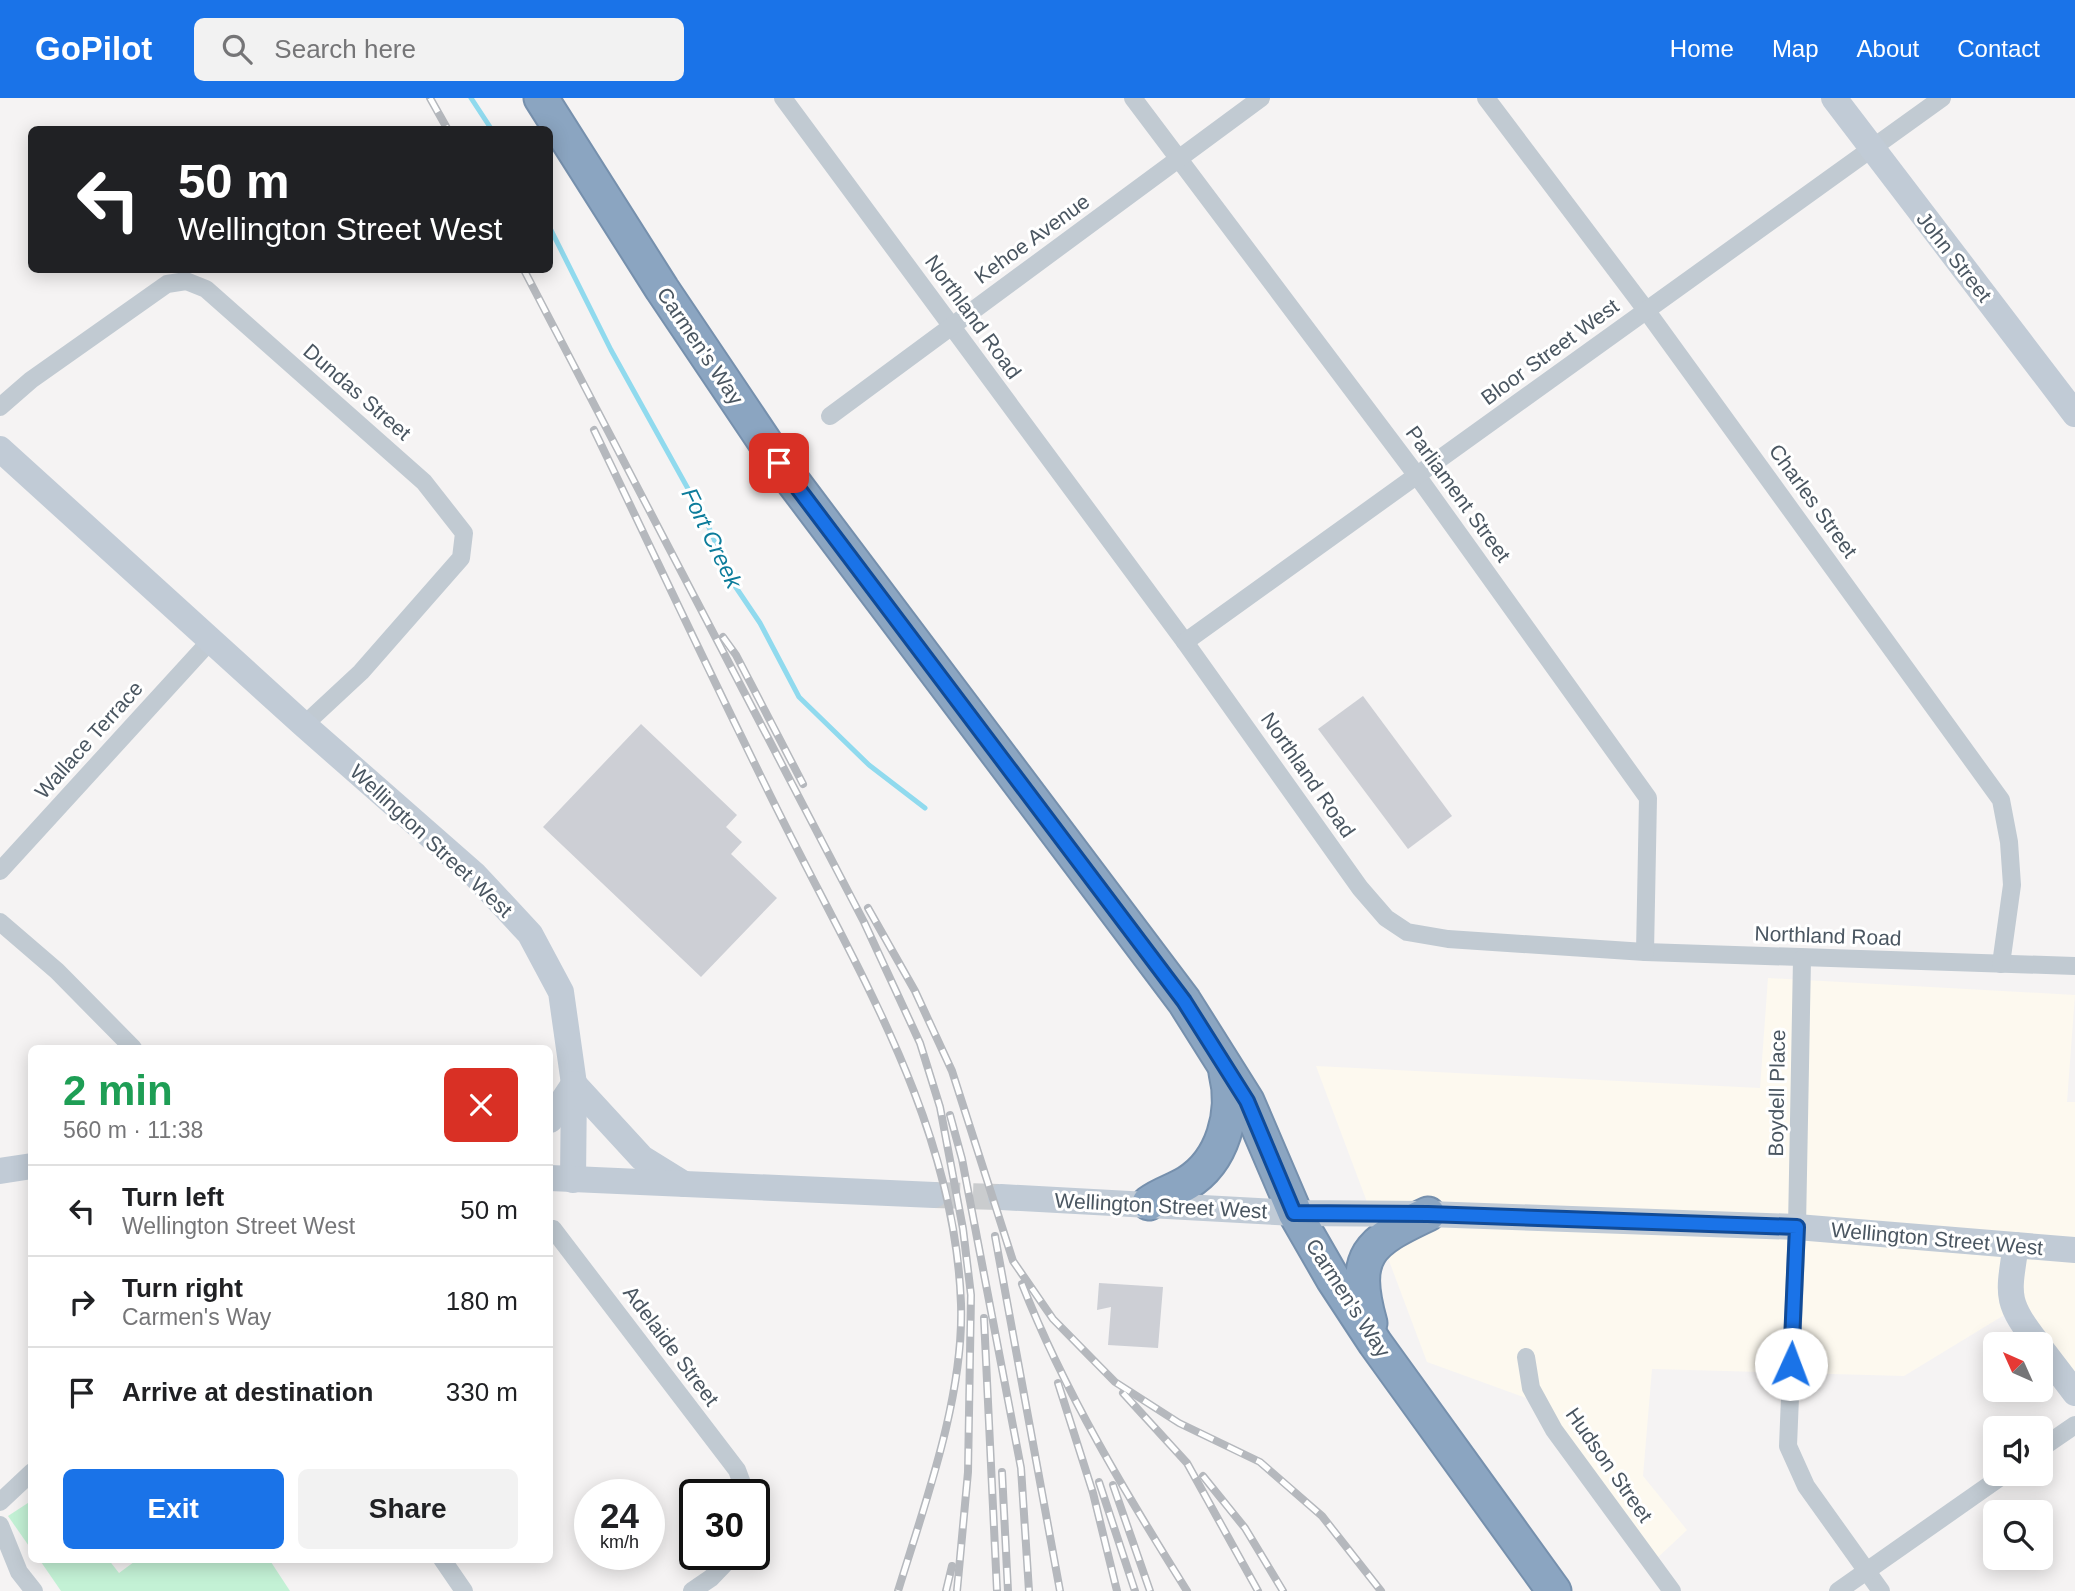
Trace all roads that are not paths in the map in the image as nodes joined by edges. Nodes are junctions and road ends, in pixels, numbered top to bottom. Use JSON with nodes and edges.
{"nodes":[{"id":1,"x":541,"y":98,"type":"edge"},
{"id":2,"x":783,"y":98,"type":"edge"},
{"id":3,"x":1133,"y":98,"type":"edge"},
{"id":4,"x":1262,"y":98,"type":"edge"},
{"id":5,"x":1486,"y":98,"type":"edge"},
{"id":6,"x":1834,"y":98,"type":"edge"},
{"id":7,"x":1942,"y":98,"type":"edge"},
{"id":8,"x":1871,"y":150,"type":"junction"},
{"id":9,"x":1178,"y":159,"type":"junction"},
{"id":10,"x":1646,"y":310,"type":"junction"},
{"id":11,"x":951,"y":326,"type":"junction"},
{"id":12,"x":0,"y":407,"type":"edge"},
{"id":13,"x":2075,"y":414,"type":"edge"},
{"id":14,"x":830,"y":416,"type":"dead end"},
{"id":15,"x":0,"y":449,"type":"edge"},
{"id":16,"x":1418,"y":477,"type":"junction"},
{"id":17,"x":212,"y":639,"type":"junction"},
{"id":18,"x":1185,"y":642,"type":"junction"},
{"id":19,"x":304,"y":725,"type":"junction"},
{"id":20,"x":0,"y":871,"type":"edge"},
{"id":21,"x":0,"y":922,"type":"edge"},
{"id":22,"x":1644,"y":953,"type":"junction"},
{"id":23,"x":1802,"y":959,"type":"junction"},
{"id":24,"x":2001,"y":964,"type":"junction"},
{"id":25,"x":2075,"y":966,"type":"edge"},
{"id":26,"x":130,"y":1045,"type":"edge"},
{"id":27,"x":1225,"y":1067,"type":"junction"},
{"id":28,"x":574,"y":1084,"type":"junction"},
{"id":29,"x":553,"y":1116,"type":"edge"},
{"id":30,"x":28,"y":1167,"type":"edge"},
{"id":31,"x":0,"y":1171,"type":"edge"},
{"id":32,"x":561,"y":1179,"type":"edge"},
{"id":33,"x":685,"y":1185,"type":"junction"},
{"id":34,"x":934,"y":1195,"type":"tunnel mouth"},
{"id":35,"x":1001,"y":1198,"type":"tunnel mouth"},
{"id":36,"x":1149,"y":1203,"type":"junction"},
{"id":37,"x":1294,"y":1213,"type":"junction"},
{"id":38,"x":1428,"y":1214,"type":"junction"},
{"id":39,"x":1797,"y":1227,"type":"junction"},
{"id":40,"x":554,"y":1229,"type":"dead end"},
{"id":41,"x":2017,"y":1245,"type":"junction"},
{"id":42,"x":2075,"y":1250,"type":"edge"},
{"id":43,"x":2030,"y":1332,"type":"edge"},
{"id":44,"x":1375,"y":1343,"type":"junction"},
{"id":45,"x":1526,"y":1357,"type":"dead end"},
{"id":46,"x":2053,"y":1364,"type":"edge"},
{"id":47,"x":2075,"y":1392,"type":"edge"},
{"id":48,"x":2075,"y":1424,"type":"edge"},
{"id":49,"x":2053,"y":1440,"type":"edge"},
{"id":50,"x":28,"y":1476,"type":"edge"},
{"id":51,"x":740,"y":1479,"type":"edge"},
{"id":52,"x":1988,"y":1486,"type":"edge"},
{"id":53,"x":0,"y":1502,"type":"edge"},
{"id":54,"x":0,"y":1525,"type":"edge"},
{"id":55,"x":445,"y":1563,"type":"edge"},
{"id":56,"x":719,"y":1570,"type":"edge"},
{"id":57,"x":1867,"y":1571,"type":"junction"},
{"id":58,"x":34,"y":1591,"type":"edge"},
{"id":59,"x":464,"y":1591,"type":"edge"},
{"id":60,"x":692,"y":1591,"type":"edge"},
{"id":61,"x":1554,"y":1591,"type":"edge"},
{"id":62,"x":1672,"y":1591,"type":"edge"},
{"id":63,"x":1838,"y":1591,"type":"edge"},
{"id":64,"x":1881,"y":1591,"type":"edge"}],
"edges":[{"from":1,"to":27,"type":"highway","name":"Carmen's Way"},
{"from":2,"to":11,"type":"street","name":"Northland Road"},
{"from":3,"to":9,"type":"street","name":"Parliament Street"},
{"from":4,"to":9,"type":"street","name":"Kehoe Avenue"},
{"from":5,"to":10,"type":"street","name":"Charles Street"},
{"from":6,"to":8,"type":"main road","name":"John Street"},
{"from":7,"to":8,"type":"street","name":"Bloor Street West"},
{"from":8,"to":10,"type":"street","name":"Bloor Street West"},
{"from":8,"to":13,"type":"main road","name":"John Street"},
{"from":9,"to":11,"type":"street","name":"Kehoe Avenue"},
{"from":9,"to":16,"type":"street","name":"Parliament Street"},
{"from":10,"to":16,"type":"street","name":"Bloor Street West"},
{"from":10,"to":24,"type":"street","name":"Charles Street"},
{"from":11,"to":14,"type":"street","name":"Kehoe Avenue"},
{"from":11,"to":18,"type":"street","name":"Northland Road"},
{"from":12,"to":19,"type":"street","name":"Dundas Street"},
{"from":15,"to":17,"type":"main road","name":"Wellington Street West"},
{"from":16,"to":18,"type":"street","name":"Bloor Street West"},
{"from":16,"to":22,"type":"street","name":"Parliament Street"},
{"from":17,"to":19,"type":"main road","name":"Wellington Street West"},
{"from":17,"to":20,"type":"street","name":"Wallace Terrace"},
{"from":18,"to":22,"type":"street","name":"Northland Road"},
{"from":19,"to":28,"type":"main road","name":"Wellington Street West"},
{"from":21,"to":26,"type":"street"},
{"from":22,"to":23,"type":"street","name":"Northland Road"},
{"from":23,"to":24,"type":"street","name":"Northland Road"},
{"from":23,"to":39,"type":"street","name":"Boydell Place"},
{"from":24,"to":25,"type":"street","name":"Northland Road"},
{"from":27,"to":36,"type":"highway"},
{"from":27,"to":37,"type":"highway","name":"Carmen's Way"},
{"from":28,"to":29,"type":"main road"},
{"from":28,"to":32,"type":"main road","name":"Wellington Street West"},
{"from":28,"to":33,"type":"main road"},
{"from":30,"to":31,"type":"main road"},
{"from":32,"to":33,"type":"main road","name":"Wellington Street West"},
{"from":33,"to":34,"type":"main road","name":"Wellington Street West"},
{"from":35,"to":36,"type":"main road","name":"Wellington Street West"},
{"from":36,"to":37,"type":"main road","name":"Wellington Street West"},
{"from":37,"to":38,"type":"main road","name":"Wellington Street West"},
{"from":37,"to":44,"type":"highway","name":"Carmen's Way"},
{"from":38,"to":39,"type":"main road","name":"Wellington Street West"},
{"from":38,"to":44,"type":"highway"},
{"from":39,"to":41,"type":"main road","name":"Wellington Street West"},
{"from":39,"to":57,"type":"street","name":"Boydell Place"},
{"from":40,"to":51,"type":"street","name":"Adelaide Street"},
{"from":41,"to":42,"type":"main road","name":"Wellington Street West"},
{"from":41,"to":43,"type":"main road"},
{"from":44,"to":61,"type":"highway","name":"Carmen's Way"},
{"from":45,"to":62,"type":"street","name":"Hudson Street"},
{"from":46,"to":47,"type":"main road"},
{"from":48,"to":49,"type":"street"},
{"from":50,"to":53,"type":"street"},
{"from":52,"to":57,"type":"street"},
{"from":54,"to":58,"type":"street"},
{"from":55,"to":59,"type":"street"},
{"from":56,"to":60,"type":"street"},
{"from":57,"to":63,"type":"street"},
{"from":57,"to":64,"type":"street","name":"Boydell Place"}]}
